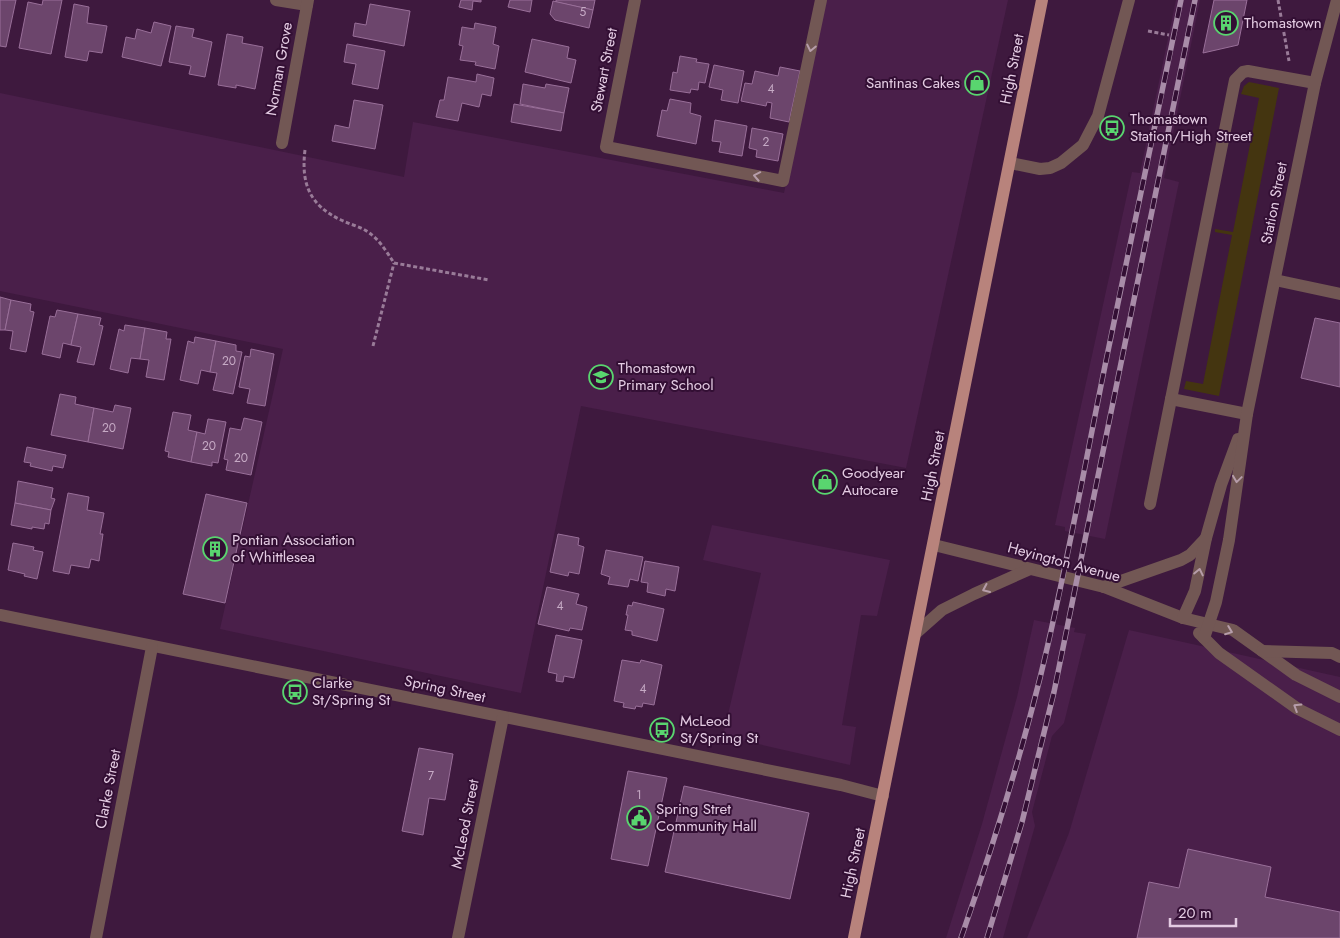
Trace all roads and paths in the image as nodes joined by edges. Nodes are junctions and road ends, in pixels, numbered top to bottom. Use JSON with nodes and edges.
{"nodes":[{"id":1,"x":276,"y":0,"type":"edge"},
{"id":2,"x":635,"y":0,"type":"edge"},
{"id":3,"x":820,"y":0,"type":"edge"},
{"id":4,"x":1042,"y":0,"type":"edge"},
{"id":5,"x":1129,"y":0,"type":"edge"},
{"id":6,"x":1278,"y":0,"type":"edge"},
{"id":7,"x":1337,"y":0,"type":"edge"},
{"id":8,"x":307,"y":2,"type":"edge"},
{"id":9,"x":1148,"y":31,"type":"dead end"},
{"id":10,"x":1168,"y":35,"type":"dead end"},
{"id":11,"x":1289,"y":63,"type":"dead end"},
{"id":12,"x":1315,"y":83,"type":"junction"},
{"id":13,"x":282,"y":143,"type":"dead end"},
{"id":14,"x":305,"y":150,"type":"dead end"},
{"id":15,"x":1010,"y":163,"type":"junction"},
{"id":16,"x":394,"y":263,"type":"junction"},
{"id":17,"x":489,"y":280,"type":"dead end"},
{"id":18,"x":1275,"y":280,"type":"junction"},
{"id":19,"x":1340,"y":294,"type":"edge"},
{"id":20,"x":373,"y":346,"type":"dead end"},
{"id":21,"x":1171,"y":399,"type":"junction"},
{"id":22,"x":1247,"y":414,"type":"junction"},
{"id":23,"x":1150,"y":504,"type":"dead end"},
{"id":24,"x":1206,"y":538,"type":"junction"},
{"id":25,"x":934,"y":545,"type":"junction"},
{"id":26,"x":1030,"y":569,"type":"junction"},
{"id":27,"x":1104,"y":587,"type":"junction"},
{"id":28,"x":0,"y":616,"type":"edge"},
{"id":29,"x":1183,"y":618,"type":"junction"},
{"id":30,"x":1208,"y":624,"type":"junction"},
{"id":31,"x":916,"y":632,"type":"junction"},
{"id":32,"x":1204,"y":638,"type":"junction"},
{"id":33,"x":152,"y":647,"type":"junction"},
{"id":34,"x":1262,"y":651,"type":"junction"},
{"id":35,"x":1336,"y":655,"type":"edge"},
{"id":36,"x":1340,"y":697,"type":"edge"},
{"id":37,"x":503,"y":717,"type":"junction"},
{"id":38,"x":1340,"y":730,"type":"edge"},
{"id":39,"x":883,"y":796,"type":"junction"},
{"id":40,"x":96,"y":938,"type":"edge"},
{"id":41,"x":458,"y":938,"type":"edge"},
{"id":42,"x":854,"y":938,"type":"edge"}],
"edges":[{"from":1,"to":8,"type":"street"},
{"from":3,"to":2,"type":"street","name":"Stewart Street","one_way":true},
{"from":4,"to":15,"type":"main road","name":"High Street"},
{"from":5,"to":15,"type":"street"},
{"from":6,"to":11,"type":"path"},
{"from":7,"to":12,"type":"street","name":"Station Street"},
{"from":8,"to":13,"type":"street","name":"Norman Grove"},
{"from":9,"to":10,"type":"path"},
{"from":12,"to":18,"type":"street","name":"Station Street"},
{"from":12,"to":21,"type":"street"},
{"from":14,"to":16,"type":"path"},
{"from":15,"to":25,"type":"main road","name":"High Street"},
{"from":16,"to":17,"type":"path"},
{"from":16,"to":20,"type":"path"},
{"from":18,"to":19,"type":"street"},
{"from":18,"to":22,"type":"street","name":"Station Street"},
{"from":21,"to":22,"type":"street"},
{"from":21,"to":23,"type":"street"},
{"from":22,"to":24,"type":"street","name":"Station Street"},
{"from":22,"to":30,"type":"street","name":"Station Street","one_way":true},
{"from":24,"to":27,"type":"street"},
{"from":29,"to":24,"type":"street","name":"Station Street","one_way":true},
{"from":25,"to":26,"type":"street","name":"Heyington Avenue"},
{"from":25,"to":31,"type":"main road","name":"High Street"},
{"from":26,"to":27,"type":"street","name":"Heyington Avenue"},
{"from":26,"to":31,"type":"street","one_way":true},
{"from":27,"to":29,"type":"street","name":"Heyington Avenue"},
{"from":28,"to":33,"type":"street","name":"Spring Street"},
{"from":29,"to":30,"type":"street","name":"Heyington Avenue"},
{"from":29,"to":32,"type":"street","name":"Heyington Avenue"},
{"from":30,"to":32,"type":"street","name":"Station Street"},
{"from":30,"to":34,"type":"street","name":"Heyington Avenue","one_way":true},
{"from":31,"to":39,"type":"main road","name":"High Street"},
{"from":38,"to":32,"type":"street","name":"Heyington Avenue","one_way":true},
{"from":33,"to":37,"type":"street","name":"Spring Street"},
{"from":33,"to":40,"type":"street","name":"Clarke Street"},
{"from":34,"to":35,"type":"street"},
{"from":34,"to":36,"type":"street","name":"Heyington Avenue"},
{"from":37,"to":39,"type":"street","name":"Spring Street"},
{"from":37,"to":41,"type":"street","name":"McLeod Street"},
{"from":39,"to":42,"type":"main road","name":"High Street"}]}
